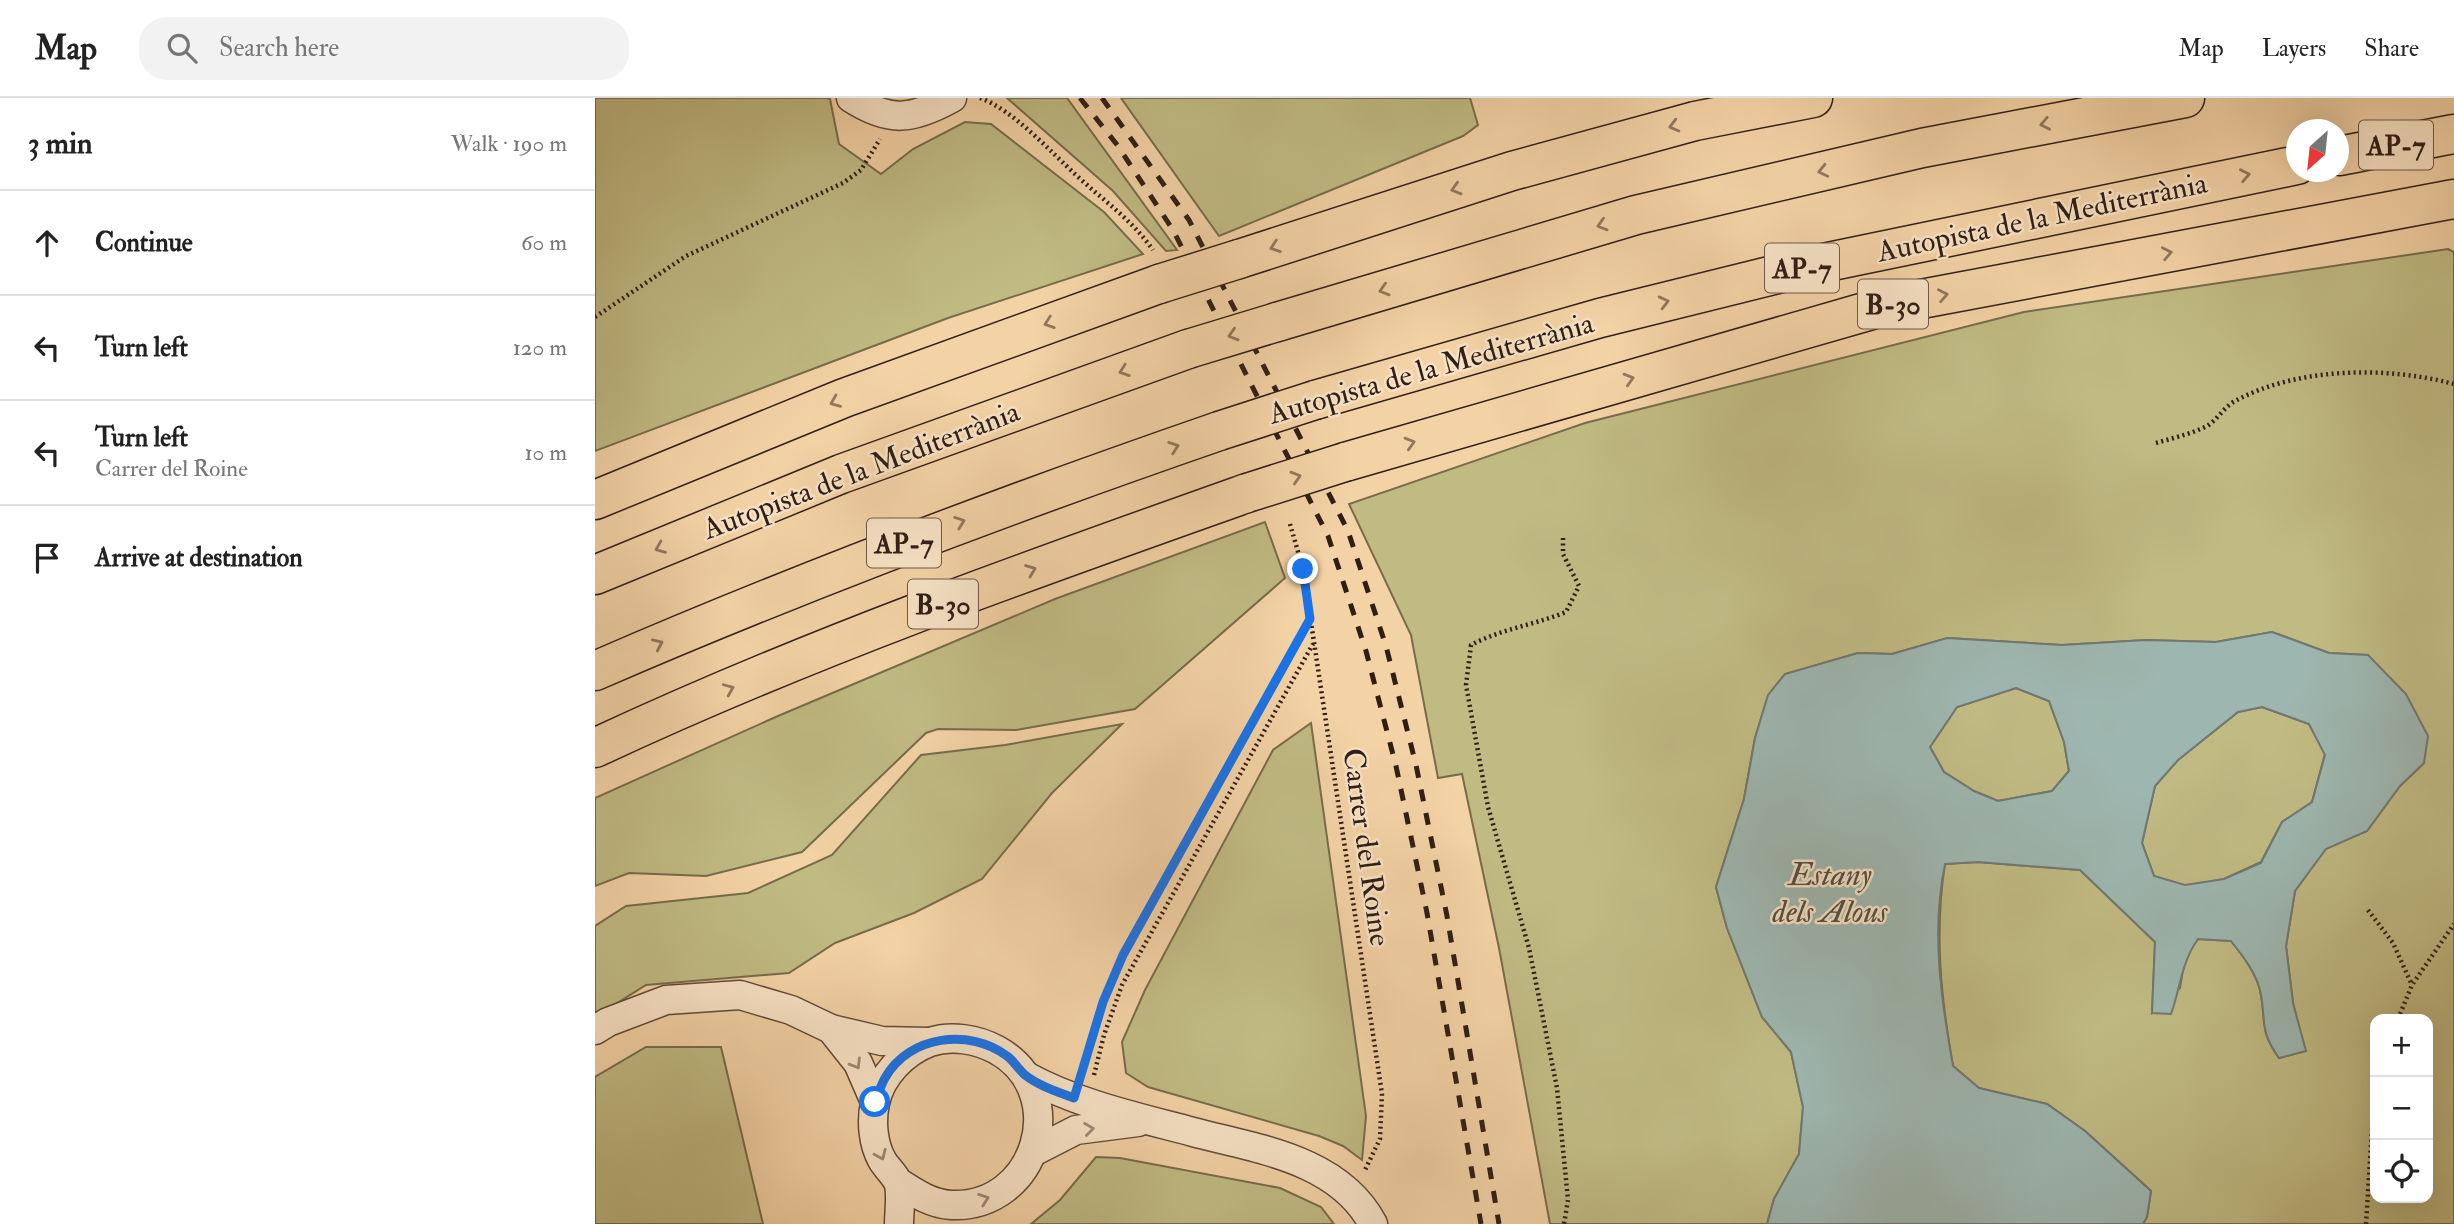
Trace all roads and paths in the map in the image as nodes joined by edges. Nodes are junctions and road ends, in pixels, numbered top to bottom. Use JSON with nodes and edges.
{"nodes":[{"id":1,"x":851,"y":98,"type":"edge"},
{"id":2,"x":952,"y":98,"type":"edge"},
{"id":3,"x":980,"y":98,"type":"edge"},
{"id":4,"x":1813,"y":98,"type":"edge"},
{"id":5,"x":2185,"y":98,"type":"edge"},
{"id":6,"x":891,"y":116,"type":"junction"},
{"id":7,"x":2454,"y":134,"type":"edge"},
{"id":8,"x":2349,"y":154,"type":"edge"},
{"id":9,"x":2286,"y":167,"type":"edge"},
{"id":10,"x":2454,"y":200,"type":"edge"},
{"id":11,"x":1158,"y":271,"type":"junction"},
{"id":12,"x":595,"y":317,"type":"edge"},
{"id":13,"x":2454,"y":384,"type":"edge"},
{"id":14,"x":2156,"y":443,"type":"dead end"},
{"id":15,"x":595,"y":500,"type":"edge"},
{"id":16,"x":1290,"y":524,"type":"dead end"},
{"id":17,"x":1563,"y":538,"type":"dead end"},
{"id":18,"x":595,"y":575,"type":"edge"},
{"id":19,"x":1310,"y":619,"type":"junction"},
{"id":20,"x":1313,"y":643,"type":"junction"},
{"id":21,"x":595,"y":671,"type":"edge"},
{"id":22,"x":595,"y":748,"type":"edge"},
{"id":23,"x":2368,"y":910,"type":"dead end"},
{"id":24,"x":2454,"y":924,"type":"edge"},
{"id":25,"x":2412,"y":985,"type":"junction"},
{"id":26,"x":2400,"y":1014,"type":"edge"},
{"id":27,"x":831,"y":1029,"type":"junction"},
{"id":28,"x":595,"y":1030,"type":"edge"},
{"id":29,"x":931,"y":1042,"type":"junction"},
{"id":30,"x":1026,"y":1076,"type":"junction"},
{"id":31,"x":1083,"y":1091,"type":"junction"},
{"id":32,"x":875,"y":1102,"type":"junction"},
{"id":33,"x":1147,"y":1120,"type":"junction"},
{"id":34,"x":2371,"y":1140,"type":"edge"},
{"id":35,"x":1035,"y":1151,"type":"junction"},
{"id":36,"x":898,"y":1182,"type":"junction"},
{"id":37,"x":1355,"y":1183,"type":"junction"},
{"id":38,"x":942,"y":1215,"type":"edge"},
{"id":39,"x":899,"y":1224,"type":"edge"},
{"id":40,"x":1373,"y":1224,"type":"edge"},
{"id":41,"x":1564,"y":1224,"type":"edge"},
{"id":42,"x":2366,"y":1224,"type":"edge"}],
"edges":[{"from":1,"to":6,"type":"street"},
{"from":2,"to":6,"type":"street"},
{"from":3,"to":11,"type":"path"},
{"from":4,"to":11,"type":"highway","one_way":true,"bridge":true},
{"from":5,"to":18,"type":"highway","name":"Autopista de la Mediterrània","one_way":true,"bridge":true},
{"from":6,"to":12,"type":"path"},
{"from":7,"to":8,"type":"highway","number":"AP-7"},
{"from":21,"to":9,"type":"highway","name":"Autopista de la Mediterrània","number":"AP-7","one_way":true,"bridge":true},
{"from":22,"to":10,"type":"highway","number":"B-30","one_way":true,"bridge":true},
{"from":11,"to":15,"type":"highway","one_way":true},
{"from":13,"to":14,"type":"path"},
{"from":16,"to":19,"type":"path","name":"Carrer del Roine"},
{"from":17,"to":41,"type":"path"},
{"from":19,"to":20,"type":"path","name":"Carrer del Roine"},
{"from":19,"to":31,"type":"path"},
{"from":20,"to":31,"type":"path"},
{"from":20,"to":37,"type":"path","name":"Carrer del Roine"},
{"from":23,"to":25,"type":"path"},
{"from":24,"to":25,"type":"path"},
{"from":25,"to":26,"type":"path"},
{"from":27,"to":28,"type":"street"},
{"from":27,"to":29,"type":"street"},
{"from":27,"to":32,"type":"street","one_way":true},
{"from":29,"to":30,"type":"street"},
{"from":29,"to":32,"type":"street"},
{"from":30,"to":31,"type":"street"},
{"from":30,"to":35,"type":"street"},
{"from":31,"to":33,"type":"street"},
{"from":32,"to":36,"type":"street","one_way":true},
{"from":35,"to":33,"type":"street","one_way":true},
{"from":33,"to":37,"type":"street"},
{"from":34,"to":42,"type":"path"},
{"from":38,"to":35,"type":"street","one_way":true},
{"from":36,"to":38,"type":"street"},
{"from":36,"to":39,"type":"street"},
{"from":37,"to":40,"type":"street"}]}
